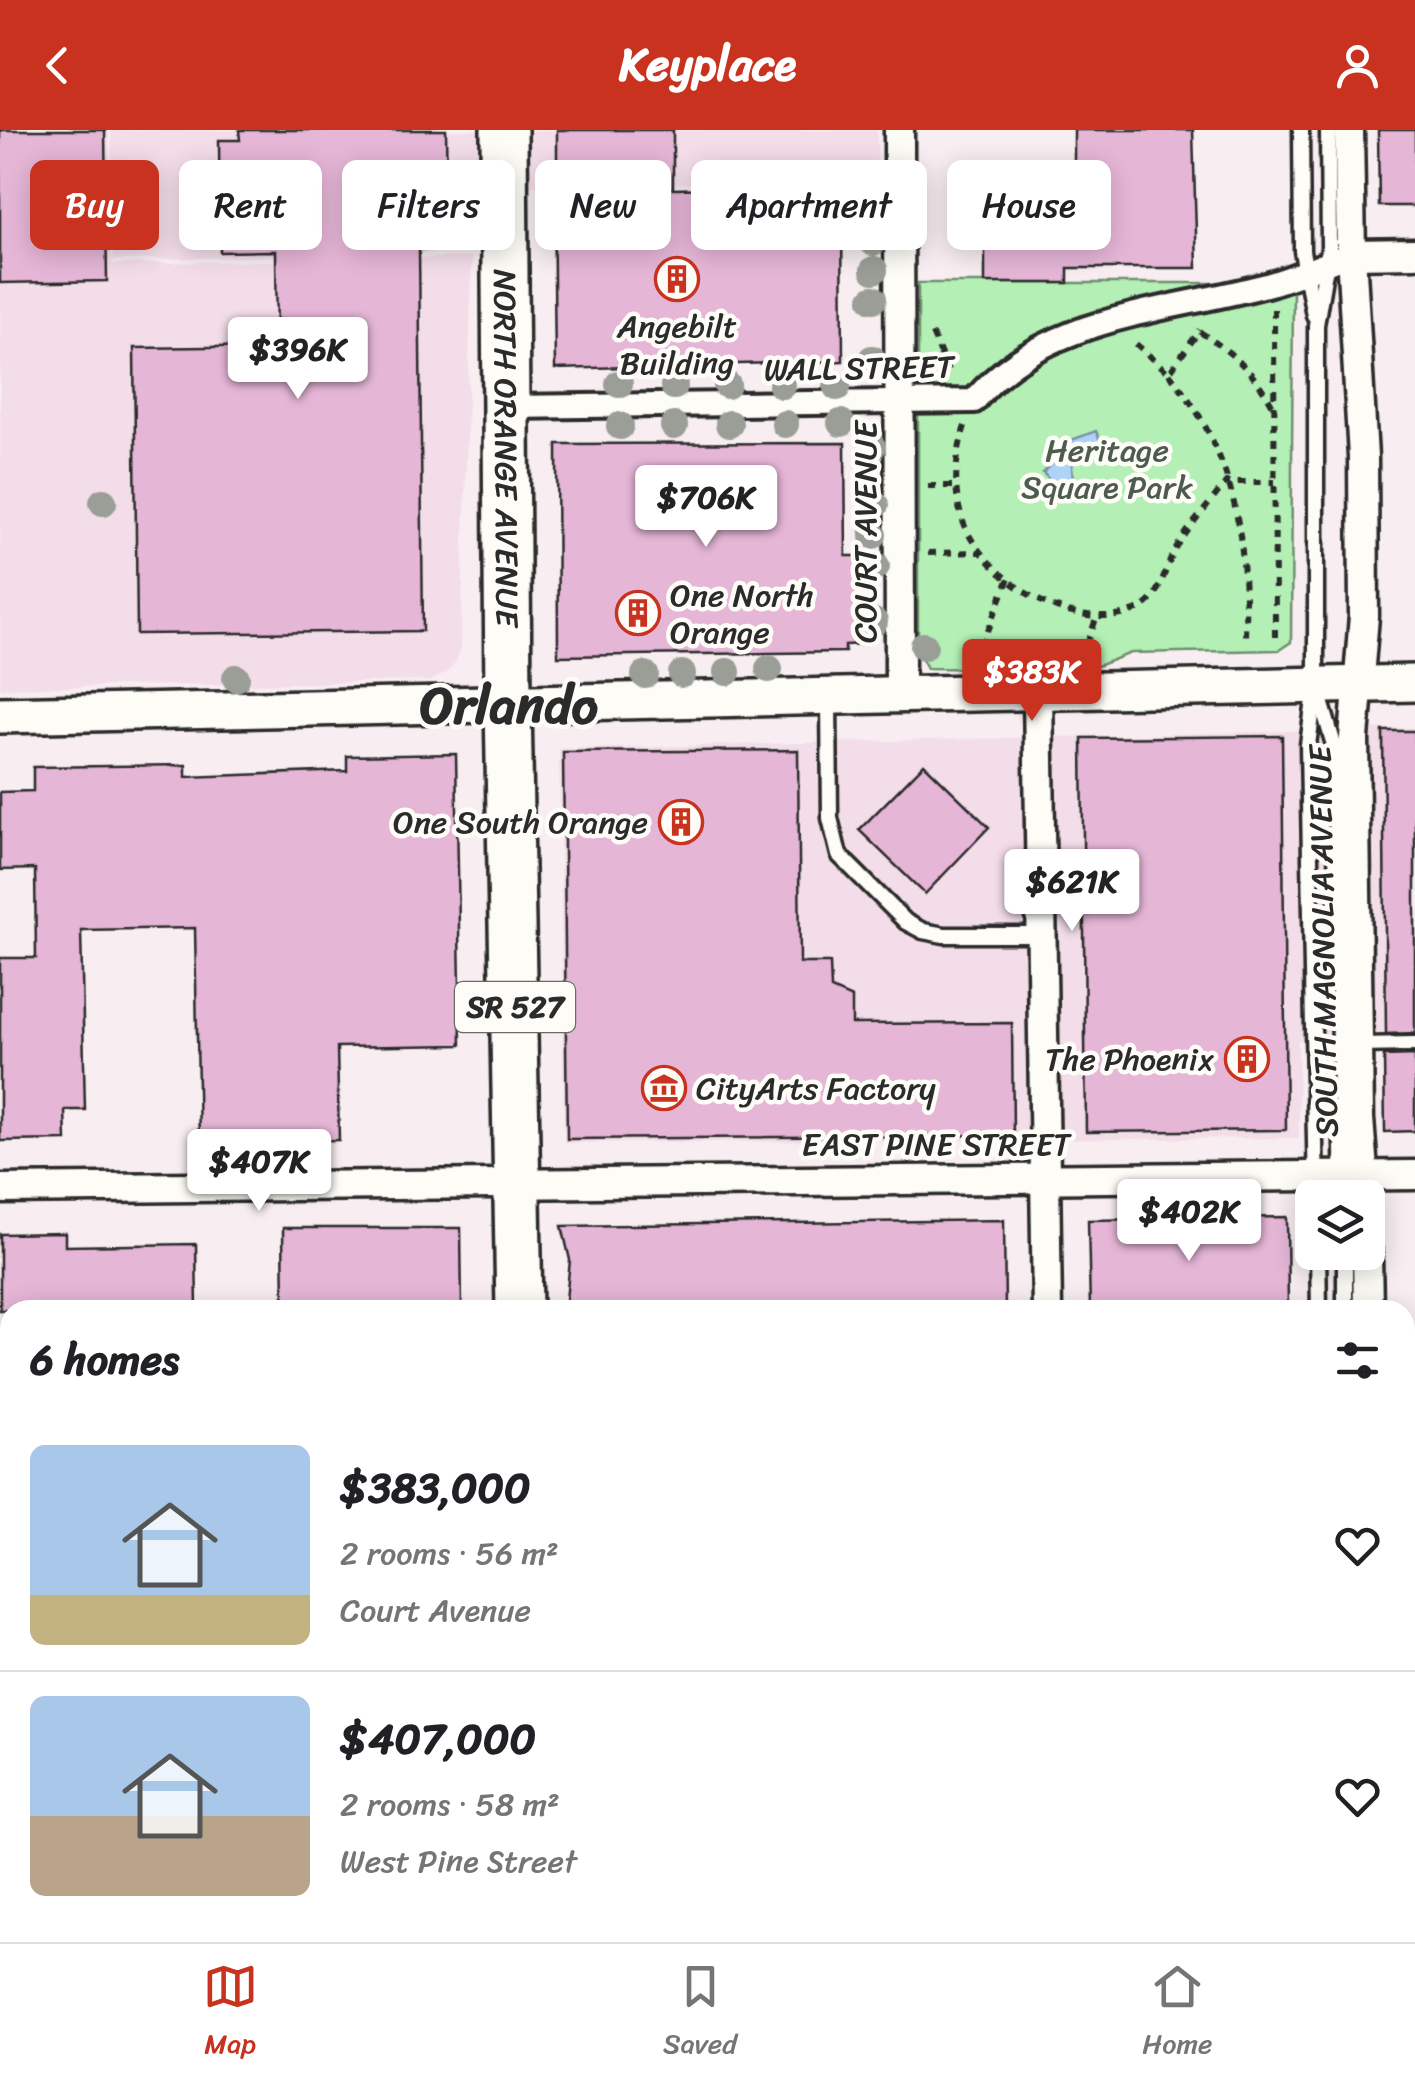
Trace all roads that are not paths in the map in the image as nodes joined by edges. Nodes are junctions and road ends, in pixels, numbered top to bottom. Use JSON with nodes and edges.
{"nodes":[{"id":1,"x":504,"y":130,"type":"edge"},
{"id":2,"x":898,"y":130,"type":"edge"},
{"id":3,"x":1301,"y":130,"type":"edge"},
{"id":4,"x":1328,"y":130,"type":"edge"},
{"id":5,"x":1349,"y":130,"type":"edge"},
{"id":6,"x":1415,"y":253,"type":"edge"},
{"id":7,"x":1328,"y":263,"type":"junction"},
{"id":8,"x":1316,"y":325,"type":"junction"},
{"id":9,"x":900,"y":402,"type":"junction"},
{"id":10,"x":508,"y":407,"type":"junction"},
{"id":11,"x":1415,"y":683,"type":"edge"},
{"id":12,"x":1359,"y":684,"type":"junction"},
{"id":13,"x":1316,"y":685,"type":"junction"},
{"id":14,"x":1038,"y":692,"type":"junction"},
{"id":15,"x":900,"y":694,"type":"junction"},
{"id":16,"x":829,"y":696,"type":"junction"},
{"id":17,"x":508,"y":703,"type":"junction"},
{"id":18,"x":0,"y":715,"type":"edge"},
{"id":19,"x":1043,"y":936,"type":"junction"},
{"id":20,"x":1415,"y":1044,"type":"edge"},
{"id":21,"x":1358,"y":1045,"type":"junction"},
{"id":22,"x":1415,"y":1175,"type":"edge"},
{"id":23,"x":1047,"y":1178,"type":"junction"},
{"id":24,"x":1340,"y":1180,"type":"edge"},
{"id":25,"x":1341,"y":1180,"type":"edge"},
{"id":26,"x":1342,"y":1180,"type":"edge"},
{"id":27,"x":1384,"y":1180,"type":"edge"},
{"id":28,"x":518,"y":1182,"type":"junction"},
{"id":29,"x":1295,"y":1186,"type":"edge"},
{"id":30,"x":0,"y":1189,"type":"edge"},
{"id":31,"x":1318,"y":1270,"type":"edge"},
{"id":32,"x":1345,"y":1270,"type":"edge"},
{"id":33,"x":1367,"y":1270,"type":"edge"},
{"id":34,"x":519,"y":1300,"type":"edge"},
{"id":35,"x":1048,"y":1300,"type":"edge"},
{"id":36,"x":1319,"y":1300,"type":"edge"},
{"id":37,"x":1345,"y":1300,"type":"edge"},
{"id":38,"x":1368,"y":1300,"type":"edge"}],
"edges":[{"from":1,"to":10,"type":"main road","name":"NORTH ORANGE AVENUE","number":"SR 527"},
{"from":2,"to":9,"type":"street","name":"COURT AVENUE"},
{"from":3,"to":7,"type":"lane"},
{"from":4,"to":7,"type":"lane"},
{"from":5,"to":7,"type":"street","name":"SOUTH MAGNOLIA AVENUE"},
{"from":6,"to":7,"type":"street","name":"WALL STREET"},
{"from":7,"to":8,"type":"lane"},
{"from":7,"to":8,"type":"lane"},
{"from":7,"to":9,"type":"street","name":"WALL STREET"},
{"from":7,"to":12,"type":"street","name":"SOUTH MAGNOLIA AVENUE"},
{"from":8,"to":13,"type":"lane"},
{"from":9,"to":10,"type":"street","name":"WALL STREET"},
{"from":9,"to":15,"type":"street","name":"COURT AVENUE"},
{"from":10,"to":17,"type":"main road","name":"NORTH ORANGE AVENUE","number":"SR 527"},
{"from":11,"to":12,"type":"street"},
{"from":12,"to":13,"type":"street"},
{"from":12,"to":21,"type":"street","name":"SOUTH MAGNOLIA AVENUE"},
{"from":13,"to":14,"type":"street"},
{"from":13,"to":24,"type":"lane"},
{"from":13,"to":25,"type":"lane"},
{"from":14,"to":15,"type":"street"},
{"from":14,"to":19,"type":"street"},
{"from":15,"to":16,"type":"street"},
{"from":16,"to":17,"type":"street"},
{"from":16,"to":19,"type":"lane"},
{"from":17,"to":18,"type":"street"},
{"from":17,"to":28,"type":"main road","number":"SR 527"},
{"from":19,"to":23,"type":"street"},
{"from":20,"to":21,"type":"lane"},
{"from":21,"to":26,"type":"street","name":"SOUTH MAGNOLIA AVENUE"},
{"from":22,"to":27,"type":"street","name":"EAST PINE STREET"},
{"from":23,"to":28,"type":"street","name":"EAST PINE STREET"},
{"from":23,"to":29,"type":"street","name":"EAST PINE STREET"},
{"from":23,"to":35,"type":"street"},
{"from":28,"to":30,"type":"street","name":"EAST PINE STREET"},
{"from":28,"to":34,"type":"main road","number":"SR 527"},
{"from":31,"to":36,"type":"lane"},
{"from":32,"to":37,"type":"lane"},
{"from":33,"to":38,"type":"street"}]}
